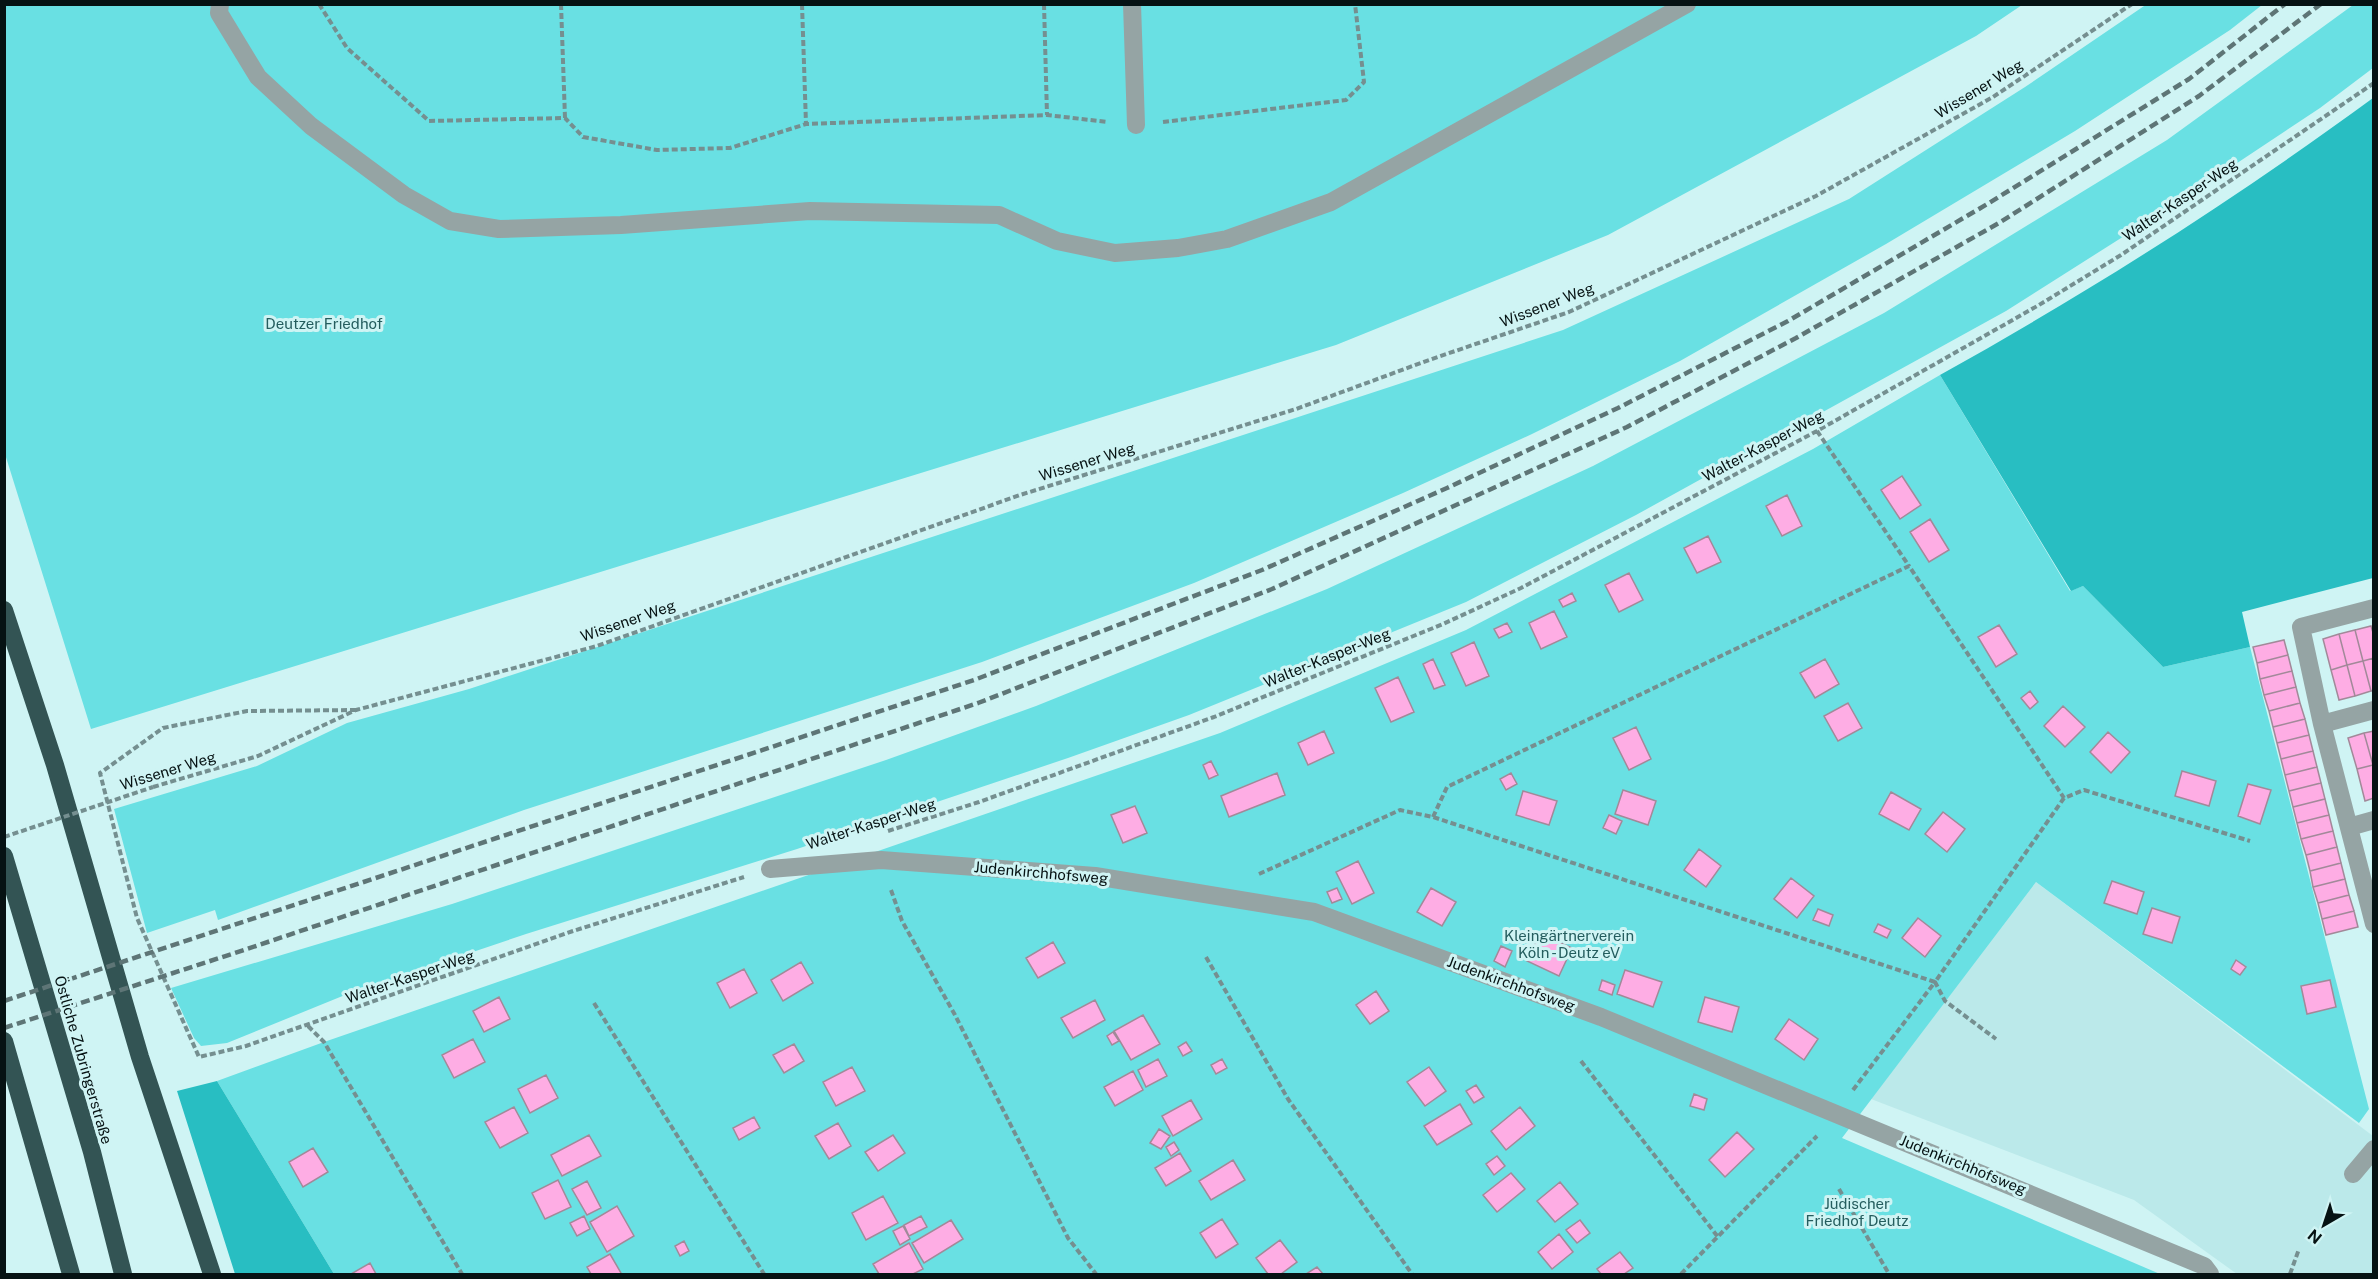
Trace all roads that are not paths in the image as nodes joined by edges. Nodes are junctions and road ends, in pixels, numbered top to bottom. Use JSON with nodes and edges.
{"nodes":[{"id":1,"x":220,"y":4,"type":"edge"},
{"id":2,"x":1132,"y":4,"type":"edge"},
{"id":3,"x":1687,"y":4,"type":"edge"},
{"id":4,"x":1136,"y":125,"type":"road end"},
{"id":5,"x":2373,"y":608,"type":"edge"},
{"id":6,"x":4,"y":610,"type":"edge"},
{"id":7,"x":2373,"y":710,"type":"edge"},
{"id":8,"x":2322,"y":724,"type":"junction"},
{"id":9,"x":2373,"y":820,"type":"edge"},
{"id":10,"x":2349,"y":826,"type":"junction"},
{"id":11,"x":4,"y":856,"type":"edge"},
{"id":12,"x":770,"y":869,"type":"road end"},
{"id":13,"x":2373,"y":924,"type":"edge"},
{"id":14,"x":4,"y":1041,"type":"edge"},
{"id":15,"x":2373,"y":1149,"type":"edge"},
{"id":16,"x":2353,"y":1174,"type":"dead end"},
{"id":17,"x":71,"y":1275,"type":"edge"},
{"id":18,"x":123,"y":1275,"type":"edge"},
{"id":19,"x":212,"y":1275,"type":"edge"},
{"id":20,"x":2210,"y":1275,"type":"edge"}],
"edges":[{"from":1,"to":3,"type":"lane"},
{"from":2,"to":4,"type":"lane"},
{"from":5,"to":8,"type":"lane"},
{"from":6,"to":19,"type":"highway"},
{"from":7,"to":8,"type":"lane"},
{"from":8,"to":10,"type":"lane"},
{"from":9,"to":10,"type":"lane"},
{"from":10,"to":13,"type":"lane"},
{"from":11,"to":18,"type":"highway","name":"Östliche Zubringerstraße"},
{"from":12,"to":20,"type":"lane","name":"Judenkirchhofsweg"},
{"from":14,"to":17,"type":"highway"},
{"from":15,"to":16,"type":"lane"}]}
